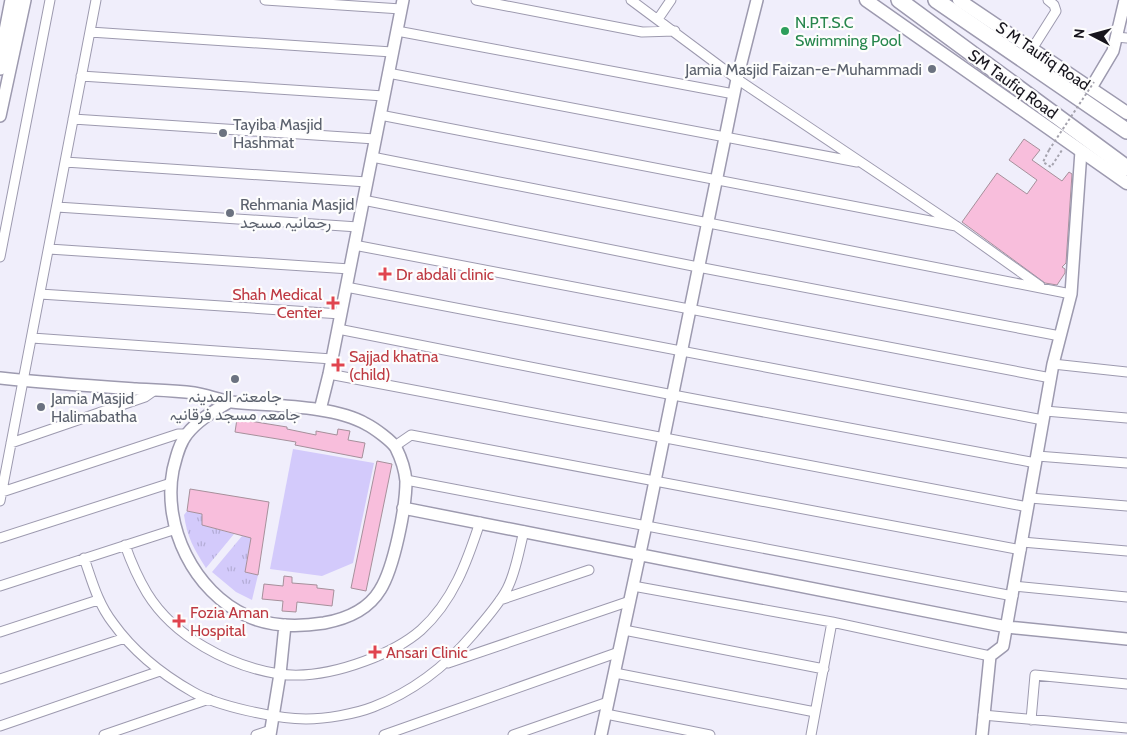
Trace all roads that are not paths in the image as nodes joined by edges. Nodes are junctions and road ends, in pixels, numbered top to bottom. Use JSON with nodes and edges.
{"nodes":[{"id":1,"x":13,"y":0,"type":"edge"},
{"id":2,"x":25,"y":0,"type":"edge"},
{"id":3,"x":50,"y":0,"type":"edge"},
{"id":4,"x":96,"y":0,"type":"edge"},
{"id":5,"x":265,"y":0,"type":"edge"},
{"id":6,"x":476,"y":0,"type":"edge"},
{"id":7,"x":631,"y":0,"type":"edge"},
{"id":8,"x":671,"y":0,"type":"edge"},
{"id":9,"x":758,"y":0,"type":"edge"},
{"id":10,"x":866,"y":0,"type":"edge"},
{"id":11,"x":898,"y":0,"type":"edge"},
{"id":12,"x":936,"y":0,"type":"edge"},
{"id":13,"x":959,"y":0,"type":"edge"},
{"id":14,"x":1048,"y":0,"type":"edge"},
{"id":15,"x":1125,"y":0,"type":"edge"},
{"id":16,"x":402,"y":5,"type":"edge"},
{"id":17,"x":658,"y":19,"type":"junction"},
{"id":18,"x":397,"y":31,"type":"junction"},
{"id":19,"x":675,"y":31,"type":"junction"},
{"id":20,"x":90,"y":32,"type":"junction"},
{"id":21,"x":1122,"y":38,"type":"edge"},
{"id":22,"x":1032,"y":49,"type":"junction"},
{"id":23,"x":392,"y":52,"type":"junction"},
{"id":24,"x":0,"y":67,"type":"edge"},
{"id":25,"x":388,"y":74,"type":"junction"},
{"id":26,"x":81,"y":76,"type":"junction"},
{"id":27,"x":737,"y":79,"type":"junction"},
{"id":28,"x":1093,"y":85,"type":"junction"},
{"id":29,"x":734,"y":94,"type":"junction"},
{"id":30,"x":384,"y":96,"type":"junction"},
{"id":31,"x":1127,"y":113,"type":"edge"},
{"id":32,"x":380,"y":115,"type":"junction"},
{"id":33,"x":0,"y":116,"type":"edge"},
{"id":34,"x":74,"y":119,"type":"junction"},
{"id":35,"x":1127,"y":131,"type":"edge"},
{"id":36,"x":725,"y":138,"type":"junction"},
{"id":37,"x":375,"y":140,"type":"junction"},
{"id":38,"x":1081,"y":151,"type":"junction"},
{"id":39,"x":372,"y":157,"type":"junction"},
{"id":40,"x":65,"y":162,"type":"junction"},
{"id":41,"x":861,"y":163,"type":"junction"},
{"id":42,"x":1125,"y":166,"type":"edge"},
{"id":43,"x":716,"y":180,"type":"junction"},
{"id":44,"x":367,"y":182,"type":"junction"},
{"id":45,"x":1127,"y":183,"type":"edge"},
{"id":46,"x":363,"y":200,"type":"junction"},
{"id":47,"x":57,"y":207,"type":"junction"},
{"id":48,"x":707,"y":224,"type":"junction"},
{"id":49,"x":956,"y":226,"type":"junction"},
{"id":50,"x":358,"y":227,"type":"junction"},
{"id":51,"x":354,"y":245,"type":"junction"},
{"id":52,"x":49,"y":249,"type":"junction"},
{"id":53,"x":0,"y":257,"type":"edge"},
{"id":54,"x":698,"y":267,"type":"junction"},
{"id":55,"x":350,"y":269,"type":"junction"},
{"id":56,"x":346,"y":287,"type":"junction"},
{"id":57,"x":1044,"y":289,"type":"junction"},
{"id":58,"x":40,"y":294,"type":"junction"},
{"id":59,"x":1071,"y":294,"type":"junction"},
{"id":60,"x":690,"y":309,"type":"junction"},
{"id":61,"x":341,"y":314,"type":"junction"},
{"id":62,"x":338,"y":329,"type":"junction"},
{"id":63,"x":1060,"y":336,"type":"junction"},
{"id":64,"x":32,"y":338,"type":"junction"},
{"id":65,"x":682,"y":351,"type":"junction"},
{"id":66,"x":332,"y":359,"type":"junction"},
{"id":67,"x":1053,"y":364,"type":"junction"},
{"id":68,"x":1127,"y":372,"type":"edge"},
{"id":69,"x":329,"y":374,"type":"junction"},
{"id":70,"x":0,"y":378,"type":"edge"},
{"id":71,"x":1051,"y":378,"type":"junction"},
{"id":72,"x":24,"y":381,"type":"junction"},
{"id":73,"x":155,"y":390,"type":"junction"},
{"id":74,"x":673,"y":395,"type":"junction"},
{"id":75,"x":229,"y":402,"type":"junction"},
{"id":76,"x":320,"y":410,"type":"junction"},
{"id":77,"x":1044,"y":415,"type":"junction"},
{"id":78,"x":1127,"y":418,"type":"edge"},
{"id":79,"x":187,"y":434,"type":"junction"},
{"id":80,"x":664,"y":438,"type":"junction"},
{"id":81,"x":11,"y":443,"type":"junction"},
{"id":82,"x":395,"y":446,"type":"junction"},
{"id":83,"x":1036,"y":459,"type":"junction"},
{"id":84,"x":1127,"y":464,"type":"edge"},
{"id":85,"x":406,"y":480,"type":"junction"},
{"id":86,"x":655,"y":480,"type":"junction"},
{"id":87,"x":171,"y":483,"type":"junction"},
{"id":88,"x":1,"y":496,"type":"edge"},
{"id":89,"x":1029,"y":502,"type":"junction"},
{"id":90,"x":1127,"y":506,"type":"edge"},
{"id":91,"x":403,"y":508,"type":"junction"},
{"id":92,"x":480,"y":522,"type":"junction"},
{"id":93,"x":646,"y":525,"type":"junction"},
{"id":94,"x":176,"y":529,"type":"junction"},
{"id":95,"x":524,"y":531,"type":"junction"},
{"id":96,"x":0,"y":538,"type":"edge"},
{"id":97,"x":125,"y":545,"type":"junction"},
{"id":98,"x":1021,"y":546,"type":"junction"},
{"id":99,"x":1127,"y":551,"type":"edge"},
{"id":100,"x":640,"y":554,"type":"junction"},
{"id":101,"x":84,"y":558,"type":"junction"},
{"id":102,"x":589,"y":570,"type":"dead end"},
{"id":103,"x":0,"y":586,"type":"edge"},
{"id":104,"x":633,"y":586,"type":"junction"},
{"id":105,"x":1013,"y":591,"type":"junction"},
{"id":106,"x":1127,"y":597,"type":"edge"},
{"id":107,"x":98,"y":600,"type":"junction"},
{"id":108,"x":499,"y":600,"type":"junction"},
{"id":109,"x":630,"y":601,"type":"junction"},
{"id":110,"x":832,"y":622,"type":"junction"},
{"id":111,"x":286,"y":626,"type":"junction"},
{"id":112,"x":1007,"y":627,"type":"junction"},
{"id":113,"x":624,"y":630,"type":"junction"},
{"id":114,"x":0,"y":632,"type":"edge"},
{"id":115,"x":125,"y":638,"type":"junction"},
{"id":116,"x":1127,"y":640,"type":"edge"},
{"id":117,"x":619,"y":652,"type":"junction"},
{"id":118,"x":990,"y":656,"type":"junction"},
{"id":119,"x":443,"y":665,"type":"junction"},
{"id":120,"x":824,"y":669,"type":"junction"},
{"id":121,"x":160,"y":671,"type":"junction"},
{"id":122,"x":615,"y":672,"type":"junction"},
{"id":123,"x":280,"y":674,"type":"junction"},
{"id":124,"x":0,"y":679,"type":"edge"},
{"id":125,"x":1127,"y":684,"type":"edge"},
{"id":126,"x":209,"y":699,"type":"junction"},
{"id":127,"x":608,"y":702,"type":"junction"},
{"id":128,"x":815,"y":712,"type":"junction"},
{"id":129,"x":606,"y":714,"type":"junction"},
{"id":130,"x":274,"y":715,"type":"junction"},
{"id":131,"x":983,"y":715,"type":"junction"},
{"id":132,"x":1031,"y":720,"type":"junction"},
{"id":133,"x":0,"y":726,"type":"edge"},
{"id":134,"x":1127,"y":728,"type":"edge"},
{"id":135,"x":271,"y":733,"type":"edge"},
{"id":136,"x":104,"y":735,"type":"edge"},
{"id":137,"x":256,"y":735,"type":"edge"},
{"id":138,"x":384,"y":735,"type":"edge"},
{"id":139,"x":513,"y":735,"type":"edge"},
{"id":140,"x":602,"y":735,"type":"edge"},
{"id":141,"x":710,"y":735,"type":"edge"},
{"id":142,"x":811,"y":735,"type":"edge"},
{"id":143,"x":982,"y":735,"type":"edge"}],
"edges":[{"from":1,"to":24,"type":"highway"},
{"from":2,"to":33,"type":"street"},
{"from":3,"to":53,"type":"street"},
{"from":4,"to":20,"type":"street"},
{"from":5,"to":16,"type":"street"},
{"from":6,"to":19,"type":"street"},
{"from":7,"to":17,"type":"street"},
{"from":8,"to":17,"type":"street"},
{"from":9,"to":27,"type":"street"},
{"from":10,"to":38,"type":"main road"},
{"from":11,"to":42,"type":"highway","name":"SM Taufiq Road"},
{"from":12,"to":35,"type":"highway"},
{"from":13,"to":22,"type":"main road","name":"S M Taufiq Road"},
{"from":14,"to":22,"type":"street"},
{"from":15,"to":21,"type":"street"},
{"from":16,"to":18,"type":"street"},
{"from":17,"to":19,"type":"street"},
{"from":18,"to":23,"type":"street"},
{"from":18,"to":29,"type":"street"},
{"from":19,"to":27,"type":"street"},
{"from":20,"to":23,"type":"street"},
{"from":20,"to":26,"type":"street"},
{"from":21,"to":28,"type":"street"},
{"from":22,"to":28,"type":"main road","name":"S M Taufiq Road"},
{"from":23,"to":25,"type":"street"},
{"from":25,"to":30,"type":"street"},
{"from":25,"to":36,"type":"street"},
{"from":26,"to":30,"type":"street"},
{"from":26,"to":34,"type":"street"},
{"from":27,"to":29,"type":"street"},
{"from":27,"to":41,"type":"street"},
{"from":28,"to":31,"type":"main road","name":"S M Taufiq Road"},
{"from":29,"to":36,"type":"street"},
{"from":30,"to":32,"type":"street"},
{"from":32,"to":37,"type":"street"},
{"from":32,"to":43,"type":"street"},
{"from":34,"to":37,"type":"street"},
{"from":34,"to":40,"type":"street"},
{"from":36,"to":41,"type":"street"},
{"from":36,"to":43,"type":"street"},
{"from":37,"to":39,"type":"street"},
{"from":38,"to":45,"type":"main road"},
{"from":38,"to":59,"type":"street"},
{"from":39,"to":44,"type":"street"},
{"from":39,"to":48,"type":"street"},
{"from":40,"to":44,"type":"street"},
{"from":40,"to":47,"type":"street"},
{"from":41,"to":49,"type":"street"},
{"from":43,"to":48,"type":"street"},
{"from":43,"to":49,"type":"street"},
{"from":44,"to":46,"type":"street"},
{"from":46,"to":50,"type":"street"},
{"from":46,"to":54,"type":"street"},
{"from":47,"to":50,"type":"street"},
{"from":47,"to":52,"type":"street"},
{"from":48,"to":54,"type":"street"},
{"from":48,"to":57,"type":"street"},
{"from":49,"to":57,"type":"street"},
{"from":50,"to":51,"type":"street"},
{"from":51,"to":55,"type":"street"},
{"from":51,"to":60,"type":"street"},
{"from":52,"to":55,"type":"street"},
{"from":52,"to":58,"type":"street"},
{"from":54,"to":60,"type":"street"},
{"from":54,"to":63,"type":"street"},
{"from":55,"to":56,"type":"street"},
{"from":56,"to":61,"type":"street"},
{"from":56,"to":65,"type":"street"},
{"from":57,"to":59,"type":"street"},
{"from":58,"to":61,"type":"street"},
{"from":58,"to":64,"type":"street"},
{"from":59,"to":63,"type":"street"},
{"from":60,"to":65,"type":"street"},
{"from":60,"to":71,"type":"street"},
{"from":61,"to":62,"type":"street"},
{"from":62,"to":66,"type":"street"},
{"from":62,"to":74,"type":"street"},
{"from":63,"to":67,"type":"street"},
{"from":64,"to":66,"type":"street"},
{"from":64,"to":72,"type":"street"},
{"from":65,"to":74,"type":"street"},
{"from":65,"to":77,"type":"street"},
{"from":66,"to":69,"type":"street"},
{"from":67,"to":68,"type":"street"},
{"from":67,"to":71,"type":"street"},
{"from":69,"to":76,"type":"street"},
{"from":69,"to":80,"type":"street"},
{"from":70,"to":72,"type":"street"},
{"from":71,"to":77,"type":"street"},
{"from":72,"to":73,"type":"street"},
{"from":72,"to":81,"type":"street"},
{"from":73,"to":75,"type":"street"},
{"from":73,"to":81,"type":"street"},
{"from":74,"to":80,"type":"street"},
{"from":74,"to":83,"type":"street"},
{"from":75,"to":76,"type":"street"},
{"from":75,"to":79,"type":"street"},
{"from":76,"to":82,"type":"street"},
{"from":77,"to":78,"type":"street"},
{"from":77,"to":83,"type":"street"},
{"from":79,"to":87,"type":"street"},
{"from":79,"to":88,"type":"street"},
{"from":80,"to":86,"type":"street"},
{"from":80,"to":89,"type":"street"},
{"from":81,"to":88,"type":"street"},
{"from":82,"to":85,"type":"street"},
{"from":82,"to":86,"type":"street"},
{"from":83,"to":84,"type":"street"},
{"from":83,"to":89,"type":"street"},
{"from":85,"to":91,"type":"street"},
{"from":85,"to":93,"type":"street"},
{"from":86,"to":93,"type":"street"},
{"from":86,"to":98,"type":"street"},
{"from":87,"to":94,"type":"street"},
{"from":87,"to":96,"type":"street"},
{"from":89,"to":90,"type":"street"},
{"from":89,"to":98,"type":"street"},
{"from":91,"to":92,"type":"street"},
{"from":91,"to":111,"type":"street"},
{"from":92,"to":95,"type":"street"},
{"from":92,"to":123,"type":"street"},
{"from":93,"to":100,"type":"street"},
{"from":93,"to":105,"type":"street"},
{"from":94,"to":97,"type":"street"},
{"from":94,"to":111,"type":"street"},
{"from":95,"to":100,"type":"street"},
{"from":95,"to":108,"type":"street"},
{"from":97,"to":101,"type":"street"},
{"from":97,"to":123,"type":"street"},
{"from":98,"to":99,"type":"street"},
{"from":98,"to":105,"type":"street"},
{"from":100,"to":104,"type":"street"},
{"from":100,"to":112,"type":"street"},
{"from":101,"to":103,"type":"street"},
{"from":101,"to":107,"type":"street"},
{"from":102,"to":108,"type":"street"},
{"from":104,"to":109,"type":"street"},
{"from":104,"to":110,"type":"street"},
{"from":105,"to":106,"type":"street"},
{"from":105,"to":112,"type":"street"},
{"from":107,"to":114,"type":"street"},
{"from":107,"to":115,"type":"street"},
{"from":108,"to":119,"type":"street"},
{"from":109,"to":113,"type":"street"},
{"from":109,"to":119,"type":"street"},
{"from":110,"to":118,"type":"street"},
{"from":110,"to":120,"type":"street"},
{"from":111,"to":123,"type":"street"},
{"from":112,"to":116,"type":"street"},
{"from":112,"to":118,"type":"street"},
{"from":113,"to":117,"type":"street"},
{"from":113,"to":120,"type":"street"},
{"from":115,"to":121,"type":"street"},
{"from":115,"to":124,"type":"street"},
{"from":117,"to":122,"type":"street"},
{"from":117,"to":138,"type":"street"},
{"from":118,"to":131,"type":"street"},
{"from":119,"to":130,"type":"street"},
{"from":120,"to":128,"type":"street"},
{"from":121,"to":126,"type":"street"},
{"from":121,"to":133,"type":"street"},
{"from":122,"to":127,"type":"street"},
{"from":122,"to":128,"type":"street"},
{"from":123,"to":130,"type":"street"},
{"from":125,"to":132,"type":"street"},
{"from":126,"to":130,"type":"street"},
{"from":126,"to":136,"type":"street"},
{"from":127,"to":129,"type":"street"},
{"from":127,"to":139,"type":"street"},
{"from":128,"to":142,"type":"street"},
{"from":129,"to":140,"type":"street"},
{"from":129,"to":141,"type":"street"},
{"from":130,"to":135,"type":"street"},
{"from":131,"to":132,"type":"street"},
{"from":131,"to":143,"type":"street"},
{"from":132,"to":134,"type":"street"},
{"from":135,"to":137,"type":"street"}]}
